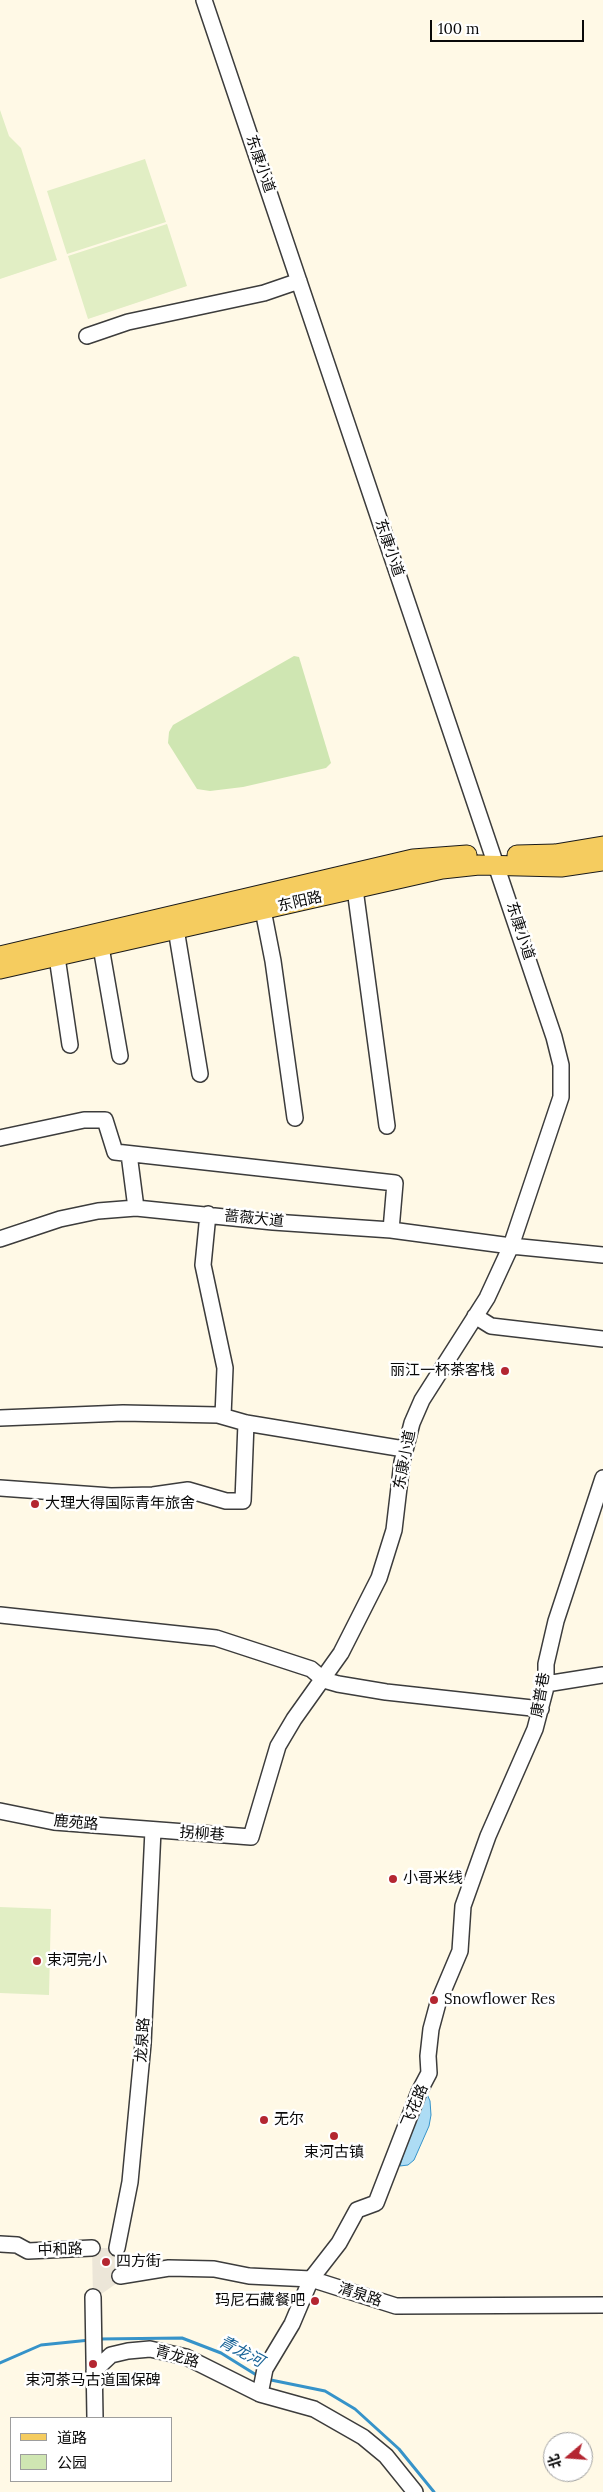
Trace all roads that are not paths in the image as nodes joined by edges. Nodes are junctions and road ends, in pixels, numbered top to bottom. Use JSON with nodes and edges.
{"nodes":[{"id":1,"x":204,"y":0,"type":"edge"},
{"id":2,"x":299,"y":282,"type":"junction"},
{"id":3,"x":87,"y":336,"type":"dead end"},
{"id":4,"x":603,"y":846,"type":"edge"},
{"id":5,"x":496,"y":860,"type":"junction"},
{"id":6,"x":603,"y":860,"type":"edge"},
{"id":7,"x":355,"y":889,"type":"junction"},
{"id":8,"x":263,"y":910,"type":"junction"},
{"id":9,"x":176,"y":930,"type":"junction"},
{"id":10,"x":101,"y":946,"type":"junction"},
{"id":11,"x":0,"y":956,"type":"edge"},
{"id":12,"x":57,"y":957,"type":"junction"},
{"id":13,"x":0,"y":970,"type":"edge"},
{"id":14,"x":70,"y":1045,"type":"dead end"},
{"id":15,"x":120,"y":1056,"type":"dead end"},
{"id":16,"x":200,"y":1074,"type":"dead end"},
{"id":17,"x":295,"y":1118,"type":"dead end"},
{"id":18,"x":388,"y":1126,"type":"dead end"},
{"id":19,"x":0,"y":1138,"type":"edge"},
{"id":20,"x":129,"y":1154,"type":"junction"},
{"id":21,"x":136,"y":1208,"type":"junction"},
{"id":22,"x":208,"y":1214,"type":"junction"},
{"id":23,"x":391,"y":1230,"type":"junction"},
{"id":24,"x":0,"y":1239,"type":"edge"},
{"id":25,"x":511,"y":1246,"type":"junction"},
{"id":26,"x":603,"y":1256,"type":"edge"},
{"id":27,"x":475,"y":1316,"type":"junction"},
{"id":28,"x":603,"y":1339,"type":"edge"},
{"id":29,"x":223,"y":1416,"type":"junction"},
{"id":30,"x":0,"y":1418,"type":"edge"},
{"id":31,"x":246,"y":1423,"type":"junction"},
{"id":32,"x":404,"y":1449,"type":"junction"},
{"id":33,"x":603,"y":1478,"type":"edge"},
{"id":34,"x":0,"y":1488,"type":"edge"},
{"id":35,"x":0,"y":1615,"type":"edge"},
{"id":36,"x":603,"y":1675,"type":"edge"},
{"id":37,"x":324,"y":1680,"type":"junction"},
{"id":38,"x":546,"y":1684,"type":"junction"},
{"id":39,"x":541,"y":1709,"type":"junction"},
{"id":40,"x":0,"y":1811,"type":"edge"},
{"id":41,"x":154,"y":1830,"type":"junction"},
{"id":42,"x":251,"y":1837,"type":"joint"},
{"id":43,"x":463,"y":1906,"type":"joint"},
{"id":44,"x":0,"y":2244,"type":"edge"},
{"id":45,"x":92,"y":2248,"type":"dead end"},
{"id":46,"x":117,"y":2248,"type":"dead end"},
{"id":47,"x":120,"y":2276,"type":"dead end"},
{"id":48,"x":311,"y":2279,"type":"junction"},
{"id":49,"x":93,"y":2297,"type":"dead end"},
{"id":50,"x":603,"y":2305,"type":"edge"},
{"id":51,"x":94,"y":2367,"type":"junction"},
{"id":52,"x":261,"y":2389,"type":"junction"},
{"id":53,"x":95,"y":2417,"type":"edge"},
{"id":54,"x":415,"y":2492,"type":"edge"}],
"edges":[{"from":1,"to":2,"type":"street","name":"东康小道"},
{"from":2,"to":3,"type":"street"},
{"from":2,"to":5,"type":"street","name":"东康小道"},
{"from":4,"to":5,"type":"main road","name":"东阳路"},
{"from":5,"to":6,"type":"main road","name":"东阳路"},
{"from":5,"to":7,"type":"main road","name":"东阳路"},
{"from":5,"to":11,"type":"main road","name":"东阳路"},
{"from":5,"to":25,"type":"street","name":"东康小道"},
{"from":7,"to":8,"type":"main road","name":"东阳路"},
{"from":7,"to":18,"type":"street"},
{"from":8,"to":9,"type":"main road","name":"东阳路"},
{"from":8,"to":17,"type":"street"},
{"from":9,"to":10,"type":"main road","name":"东阳路"},
{"from":9,"to":16,"type":"street"},
{"from":10,"to":12,"type":"main road","name":"东阳路"},
{"from":10,"to":15,"type":"street"},
{"from":12,"to":13,"type":"main road","name":"东阳路"},
{"from":12,"to":14,"type":"street"},
{"from":19,"to":20,"type":"street"},
{"from":20,"to":21,"type":"street"},
{"from":20,"to":23,"type":"street"},
{"from":21,"to":22,"type":"street","name":"蔷薇大道"},
{"from":21,"to":24,"type":"street","name":"蔷薇大道"},
{"from":22,"to":23,"type":"street","name":"蔷薇大道"},
{"from":22,"to":29,"type":"street"},
{"from":23,"to":25,"type":"street","name":"蔷薇大道"},
{"from":25,"to":26,"type":"street","name":"蔷薇大道"},
{"from":25,"to":27,"type":"street","name":"东康小道"},
{"from":27,"to":28,"type":"street"},
{"from":27,"to":32,"type":"street","name":"东康小道"},
{"from":29,"to":30,"type":"street"},
{"from":29,"to":31,"type":"street"},
{"from":31,"to":32,"type":"street"},
{"from":31,"to":34,"type":"street"},
{"from":32,"to":37,"type":"street","name":"东康小道"},
{"from":33,"to":38,"type":"street","name":"康普巷"},
{"from":35,"to":37,"type":"street"},
{"from":36,"to":38,"type":"street"},
{"from":37,"to":39,"type":"street"},
{"from":37,"to":42,"type":"street","name":"东康小道"},
{"from":38,"to":39,"type":"street","name":"康普巷"},
{"from":39,"to":43,"type":"street","name":"康普巷"},
{"from":40,"to":41,"type":"street","name":"鹿苑路"},
{"from":41,"to":42,"type":"street","name":"拐柳巷"},
{"from":41,"to":46,"type":"street","name":"龙泉路"},
{"from":43,"to":48,"type":"street","name":"飞花路"},
{"from":44,"to":45,"type":"street","name":"中和路"},
{"from":47,"to":48,"type":"street","name":"清泉路"},
{"from":48,"to":50,"type":"street","name":"清泉路"},
{"from":48,"to":52,"type":"street","name":"飞花路"},
{"from":49,"to":51,"type":"street"},
{"from":51,"to":52,"type":"street","name":"青龙路"},
{"from":51,"to":53,"type":"street"},
{"from":52,"to":54,"type":"street","name":"青龙路"}]}
